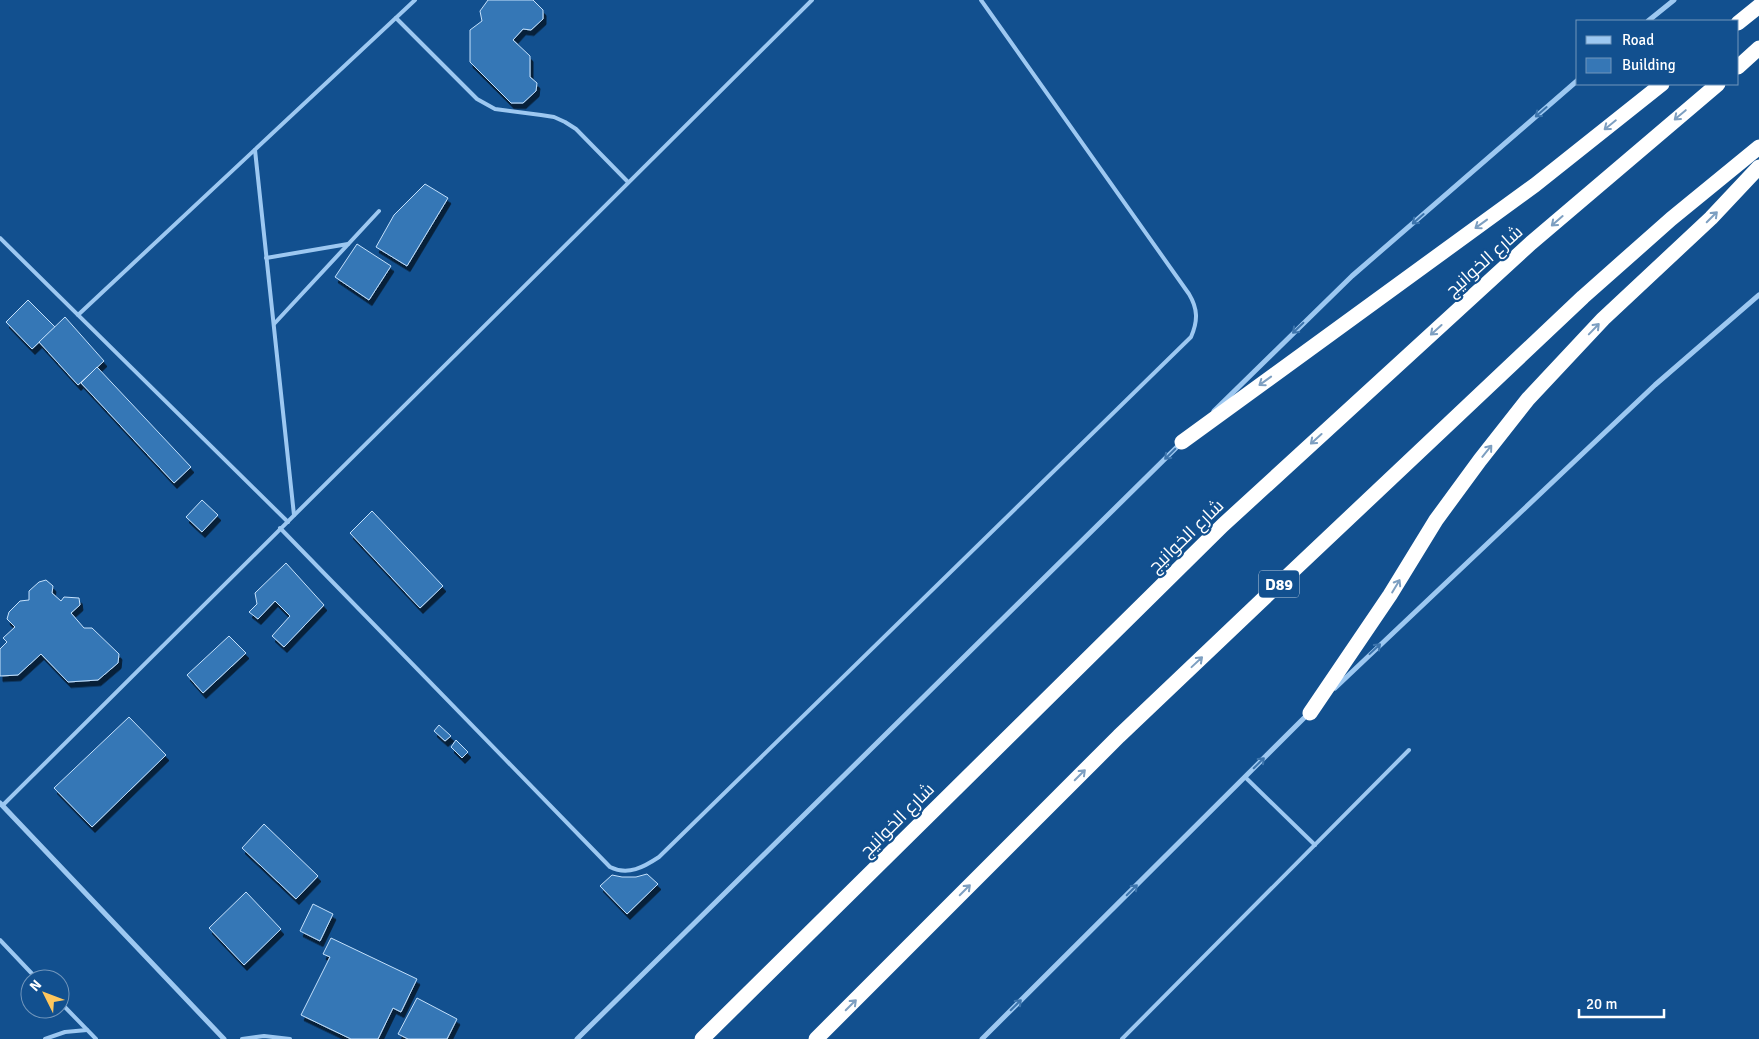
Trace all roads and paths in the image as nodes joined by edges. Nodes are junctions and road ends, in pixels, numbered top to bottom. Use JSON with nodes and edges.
{"nodes":[{"id":1,"x":415,"y":0,"type":"edge"},
{"id":2,"x":812,"y":0,"type":"edge"},
{"id":3,"x":981,"y":0,"type":"edge"},
{"id":4,"x":1674,"y":0,"type":"edge"},
{"id":5,"x":1759,"y":6,"type":"edge"},
{"id":6,"x":396,"y":18,"type":"junction"},
{"id":7,"x":1649,"y":20,"type":"edge"},
{"id":8,"x":1739,"y":22,"type":"edge"},
{"id":9,"x":1759,"y":48,"type":"edge"},
{"id":10,"x":1739,"y":65,"type":"edge"},
{"id":11,"x":1576,"y":82,"type":"edge"},
{"id":12,"x":1661,"y":85,"type":"edge"},
{"id":13,"x":1717,"y":85,"type":"edge"},
{"id":14,"x":1759,"y":147,"type":"edge"},
{"id":15,"x":255,"y":150,"type":"junction"},
{"id":16,"x":1759,"y":167,"type":"edge"},
{"id":17,"x":628,"y":182,"type":"junction"},
{"id":18,"x":379,"y":211,"type":"dead end"},
{"id":19,"x":0,"y":238,"type":"edge"},
{"id":20,"x":348,"y":244,"type":"junction"},
{"id":21,"x":266,"y":258,"type":"junction"},
{"id":22,"x":1759,"y":295,"type":"edge"},
{"id":23,"x":78,"y":315,"type":"junction"},
{"id":24,"x":274,"y":324,"type":"junction"},
{"id":25,"x":1182,"y":442,"type":"junction"},
{"id":26,"x":294,"y":516,"type":"junction"},
{"id":27,"x":288,"y":522,"type":"junction"},
{"id":28,"x":280,"y":528,"type":"junction"},
{"id":29,"x":1310,"y":713,"type":"junction"},
{"id":30,"x":1409,"y":750,"type":"dead end"},
{"id":31,"x":1245,"y":777,"type":"junction"},
{"id":32,"x":1,"y":804,"type":"edge"},
{"id":33,"x":1315,"y":845,"type":"junction"},
{"id":34,"x":0,"y":940,"type":"edge"},
{"id":35,"x":28,"y":969,"type":"edge"},
{"id":36,"x":70,"y":1013,"type":"edge"},
{"id":37,"x":86,"y":1030,"type":"junction"},
{"id":38,"x":45,"y":1039,"type":"edge"},
{"id":39,"x":96,"y":1039,"type":"edge"},
{"id":40,"x":224,"y":1039,"type":"edge"},
{"id":41,"x":242,"y":1039,"type":"edge"},
{"id":42,"x":290,"y":1039,"type":"edge"},
{"id":43,"x":577,"y":1039,"type":"edge"},
{"id":44,"x":702,"y":1039,"type":"edge"},
{"id":45,"x":816,"y":1039,"type":"edge"},
{"id":46,"x":982,"y":1039,"type":"edge"},
{"id":47,"x":1122,"y":1039,"type":"edge"}],
"edges":[{"from":1,"to":6,"type":"lane"},
{"from":2,"to":17,"type":"lane"},
{"from":3,"to":28,"type":"lane"},
{"from":4,"to":7,"type":"street"},
{"from":5,"to":8,"type":"highway"},
{"from":6,"to":15,"type":"lane"},
{"from":6,"to":17,"type":"lane"},
{"from":9,"to":10,"type":"highway"},
{"from":11,"to":25,"type":"street","one_way":true},
{"from":12,"to":25,"type":"highway","one_way":true},
{"from":13,"to":44,"type":"highway","name":"شارع الخوانيج","one_way":true},
{"from":45,"to":14,"type":"highway","number":"D89","one_way":true},
{"from":15,"to":21,"type":"lane"},
{"from":15,"to":23,"type":"lane"},
{"from":29,"to":16,"type":"highway","one_way":true},
{"from":17,"to":26,"type":"lane"},
{"from":18,"to":20,"type":"lane"},
{"from":19,"to":23,"type":"lane"},
{"from":20,"to":21,"type":"lane"},
{"from":20,"to":24,"type":"lane"},
{"from":21,"to":24,"type":"lane"},
{"from":29,"to":22,"type":"street","one_way":true},
{"from":23,"to":27,"type":"lane"},
{"from":24,"to":26,"type":"lane"},
{"from":25,"to":43,"type":"street","one_way":true},
{"from":26,"to":27,"type":"lane"},
{"from":27,"to":28,"type":"lane"},
{"from":28,"to":32,"type":"lane"},
{"from":31,"to":29,"type":"street","one_way":true},
{"from":30,"to":33,"type":"lane"},
{"from":31,"to":33,"type":"lane"},
{"from":46,"to":31,"type":"street","one_way":true},
{"from":32,"to":40,"type":"street"},
{"from":33,"to":47,"type":"lane"},
{"from":34,"to":35,"type":"lane"},
{"from":36,"to":37,"type":"lane"},
{"from":37,"to":38,"type":"lane"},
{"from":37,"to":39,"type":"lane"},
{"from":41,"to":42,"type":"lane"}]}
